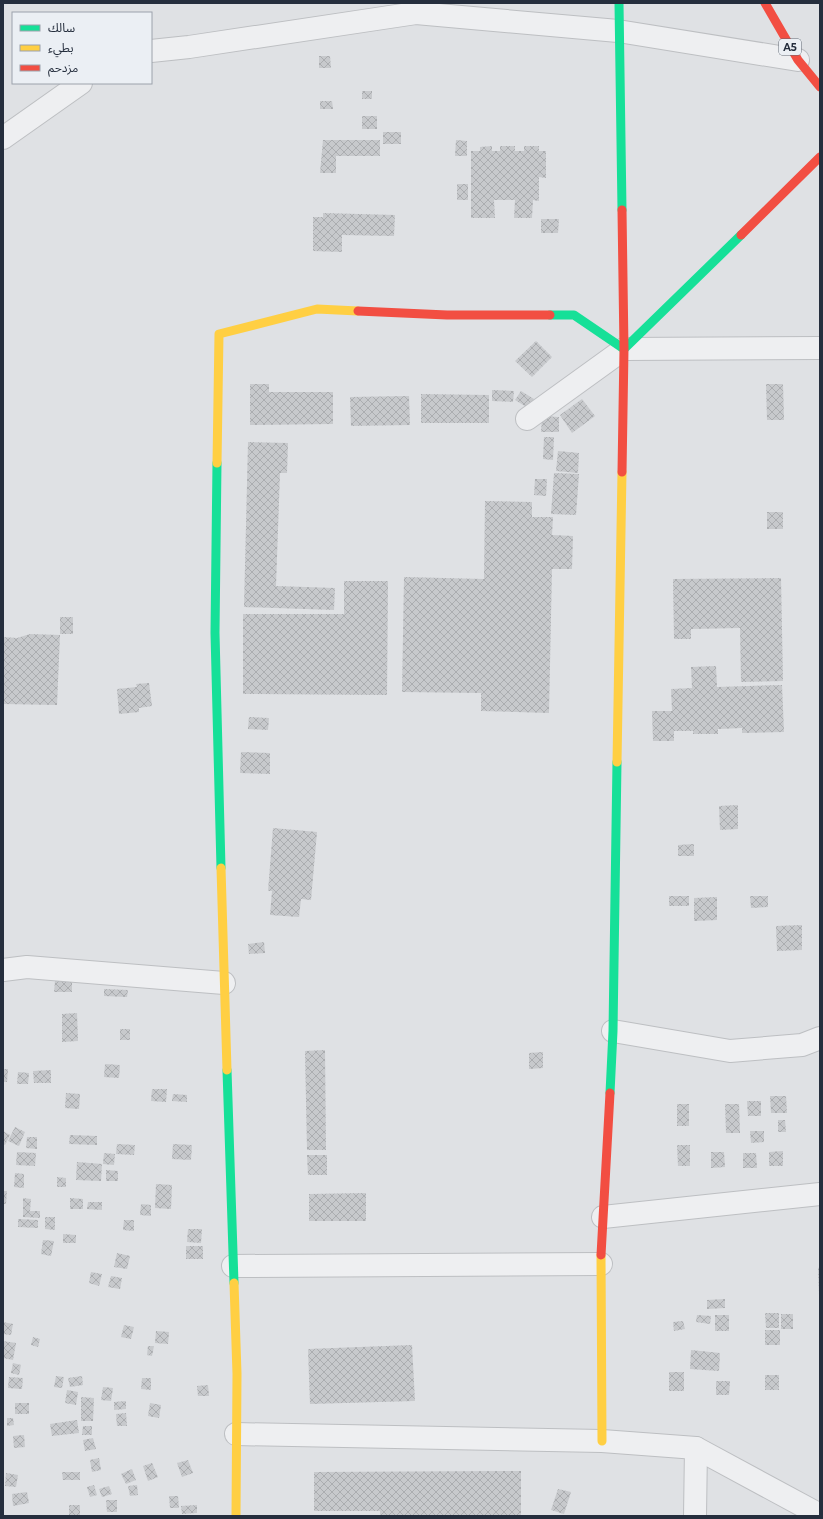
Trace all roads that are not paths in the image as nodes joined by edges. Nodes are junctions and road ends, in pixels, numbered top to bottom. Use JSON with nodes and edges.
{"nodes":[{"id":1,"x":619,"y":3,"type":"edge"},
{"id":2,"x":765,"y":3,"type":"edge"},
{"id":3,"x":618,"y":31,"type":"junction"},
{"id":4,"x":152,"y":51,"type":"edge"},
{"id":5,"x":798,"y":60,"type":"junction"},
{"id":6,"x":80,"y":84,"type":"edge"},
{"id":7,"x":820,"y":87,"type":"edge"},
{"id":8,"x":3,"y":138,"type":"edge"},
{"id":9,"x":820,"y":157,"type":"edge"},
{"id":10,"x":820,"y":348,"type":"edge"},
{"id":11,"x":624,"y":349,"type":"junction"},
{"id":12,"x":527,"y":420,"type":"dead end"},
{"id":13,"x":3,"y":970,"type":"edge"},
{"id":14,"x":224,"y":983,"type":"junction"},
{"id":15,"x":613,"y":1031,"type":"junction"},
{"id":16,"x":820,"y":1038,"type":"edge"},
{"id":17,"x":820,"y":1194,"type":"edge"},
{"id":18,"x":603,"y":1217,"type":"junction"},
{"id":19,"x":601,"y":1264,"type":"junction"},
{"id":20,"x":233,"y":1266,"type":"junction"},
{"id":21,"x":236,"y":1434,"type":"junction"},
{"id":22,"x":602,"y":1441,"type":"junction"},
{"id":23,"x":696,"y":1448,"type":"junction"},
{"id":24,"x":820,"y":1515,"type":"edge"},
{"id":25,"x":236,"y":1516,"type":"edge"},
{"id":26,"x":695,"y":1516,"type":"edge"}],
"edges":[{"from":1,"to":3,"type":"main road"},
{"from":2,"to":5,"type":"main road","number":"A5"},
{"from":3,"to":4,"type":"street"},
{"from":3,"to":5,"type":"street"},
{"from":3,"to":11,"type":"main road"},
{"from":5,"to":7,"type":"main road","number":"A5"},
{"from":6,"to":8,"type":"street"},
{"from":9,"to":11,"type":"main road"},
{"from":10,"to":11,"type":"street"},
{"from":11,"to":12,"type":"street"},
{"from":11,"to":14,"type":"main road"},
{"from":11,"to":15,"type":"main road"},
{"from":13,"to":14,"type":"street"},
{"from":14,"to":20,"type":"main road"},
{"from":15,"to":16,"type":"street"},
{"from":15,"to":18,"type":"main road"},
{"from":17,"to":18,"type":"street"},
{"from":18,"to":19,"type":"main road"},
{"from":19,"to":20,"type":"street"},
{"from":19,"to":22,"type":"main road"},
{"from":20,"to":21,"type":"main road"},
{"from":21,"to":22,"type":"street"},
{"from":21,"to":25,"type":"main road"},
{"from":22,"to":23,"type":"street"},
{"from":23,"to":24,"type":"street"},
{"from":23,"to":26,"type":"street"}]}
